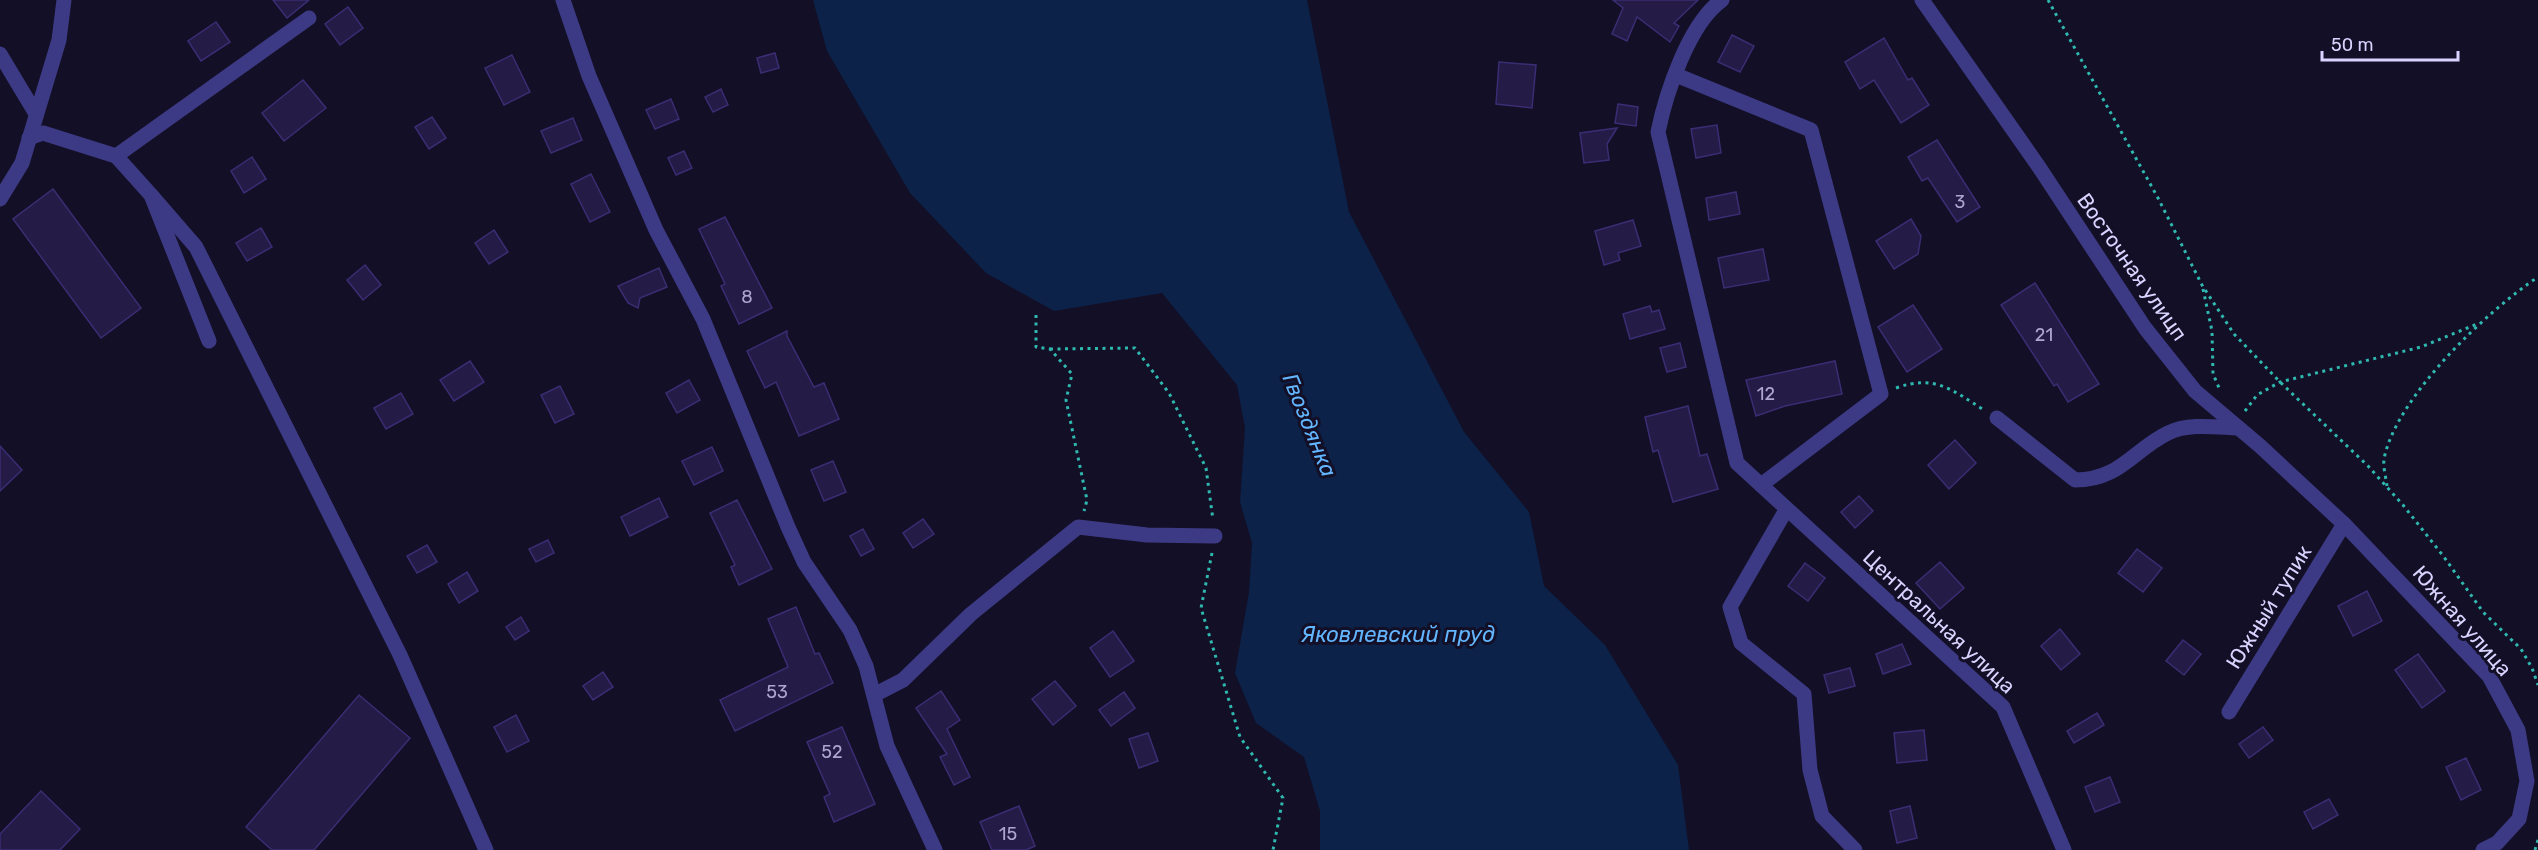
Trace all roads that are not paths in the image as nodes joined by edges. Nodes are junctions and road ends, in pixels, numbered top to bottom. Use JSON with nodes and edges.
{"nodes":[{"id":1,"x":563,"y":0,"type":"edge"},
{"id":2,"x":1722,"y":0,"type":"edge"},
{"id":3,"x":1922,"y":0,"type":"edge"},
{"id":4,"x":63,"y":2,"type":"edge"},
{"id":5,"x":309,"y":18,"type":"dead end"},
{"id":6,"x":0,"y":54,"type":"edge"},
{"id":7,"x":1676,"y":75,"type":"junction"},
{"id":8,"x":36,"y":114,"type":"junction"},
{"id":9,"x":29,"y":138,"type":"junction"},
{"id":10,"x":116,"y":156,"type":"junction"},
{"id":11,"x":151,"y":195,"type":"junction"},
{"id":12,"x":0,"y":199,"type":"edge"},
{"id":13,"x":209,"y":341,"type":"dead end"},
{"id":14,"x":1997,"y":418,"type":"road end"},
{"id":15,"x":2240,"y":422,"type":"junction"},
{"id":16,"x":1761,"y":485,"type":"junction"},
{"id":17,"x":1786,"y":510,"type":"junction"},
{"id":18,"x":2344,"y":524,"type":"junction"},
{"id":19,"x":1215,"y":536,"type":"road end"},
{"id":20,"x":874,"y":695,"type":"junction"},
{"id":21,"x":2229,"y":712,"type":"dead end"},
{"id":22,"x":486,"y":850,"type":"edge"},
{"id":23,"x":934,"y":850,"type":"edge"},
{"id":24,"x":1855,"y":850,"type":"edge"},
{"id":25,"x":2064,"y":850,"type":"edge"},
{"id":26,"x":2483,"y":850,"type":"edge"}],
"edges":[{"from":1,"to":20,"type":"street"},
{"from":2,"to":7,"type":"street"},
{"from":3,"to":15,"type":"street","name":"Восточная улицп"},
{"from":4,"to":8,"type":"street"},
{"from":5,"to":10,"type":"street"},
{"from":6,"to":8,"type":"street"},
{"from":7,"to":16,"type":"street"},
{"from":7,"to":16,"type":"street"},
{"from":8,"to":9,"type":"street"},
{"from":9,"to":10,"type":"street"},
{"from":9,"to":12,"type":"street"},
{"from":10,"to":11,"type":"street"},
{"from":11,"to":13,"type":"street"},
{"from":11,"to":22,"type":"street"},
{"from":14,"to":15,"type":"street"},
{"from":15,"to":18,"type":"street","name":"Восточная улицп"},
{"from":16,"to":17,"type":"street","name":"Центральная улица"},
{"from":17,"to":24,"type":"street"},
{"from":17,"to":25,"type":"street","name":"Центральная улица"},
{"from":18,"to":21,"type":"street","name":"Южный тупик"},
{"from":18,"to":26,"type":"street","name":"Южная улица"},
{"from":19,"to":20,"type":"street"},
{"from":20,"to":23,"type":"street"}]}
